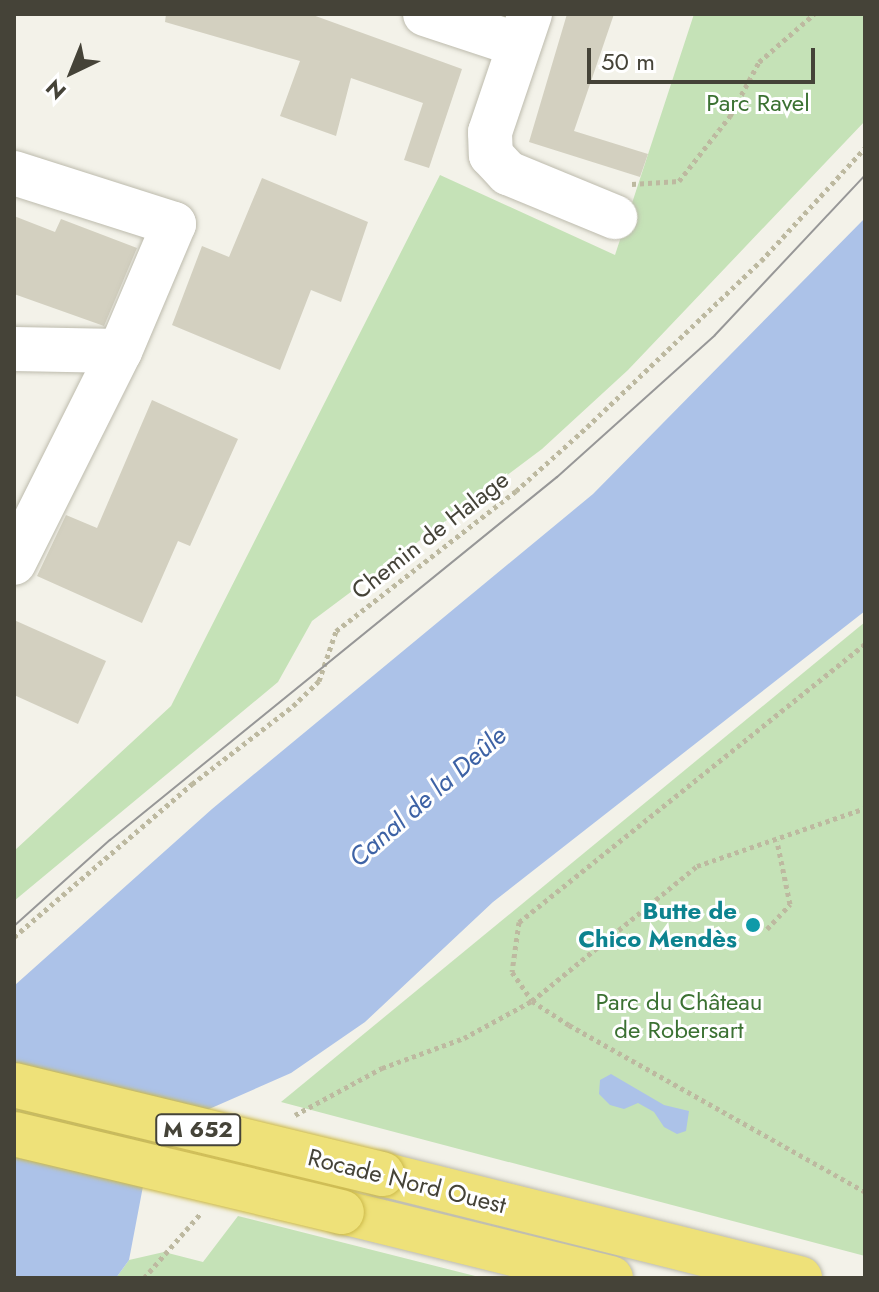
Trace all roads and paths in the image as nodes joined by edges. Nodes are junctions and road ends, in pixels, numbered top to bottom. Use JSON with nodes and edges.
{"nodes":[{"id":1,"x":425,"y":14,"type":"edge"},
{"id":2,"x":814,"y":14,"type":"edge"},
{"id":3,"x":524,"y":29,"type":"edge"},
{"id":4,"x":865,"y":148,"type":"edge"},
{"id":5,"x":14,"y":173,"type":"edge"},
{"id":6,"x":679,"y":181,"type":"dead end"},
{"id":7,"x":615,"y":217,"type":"dead end"},
{"id":8,"x":14,"y":349,"type":"edge"},
{"id":9,"x":120,"y":351,"type":"junction"},
{"id":10,"x":14,"y":563,"type":"edge"},
{"id":11,"x":865,"y":644,"type":"edge"},
{"id":12,"x":865,"y":808,"type":"edge"},
{"id":13,"x":777,"y":841,"type":"junction"},
{"id":14,"x":767,"y":929,"type":"dead end"},
{"id":15,"x":14,"y":937,"type":"edge"},
{"id":16,"x":532,"y":1001,"type":"junction"},
{"id":17,"x":14,"y":1085,"type":"edge"},
{"id":18,"x":14,"y":1134,"type":"edge"},
{"id":19,"x":865,"y":1192,"type":"edge"},
{"id":20,"x":611,"y":1278,"type":"edge"},
{"id":21,"x":800,"y":1278,"type":"edge"}],
"edges":[{"from":1,"to":3,"type":"street"},
{"from":2,"to":6,"type":"path"},
{"from":3,"to":7,"type":"street"},
{"from":4,"to":15,"type":"path","name":"Chemin de Halage"},
{"from":5,"to":9,"type":"street"},
{"from":8,"to":9,"type":"street"},
{"from":9,"to":10,"type":"street"},
{"from":11,"to":16,"type":"path"},
{"from":12,"to":13,"type":"path"},
{"from":13,"to":14,"type":"path"},
{"from":13,"to":16,"type":"path"},
{"from":16,"to":19,"type":"path"},
{"from":17,"to":21,"type":"highway","name":"Rocade Nord Ouest","number":"M 652","bridge":true},
{"from":18,"to":20,"type":"highway","name":"Rocade Nord Ouest","number":"M 652","bridge":true}]}
